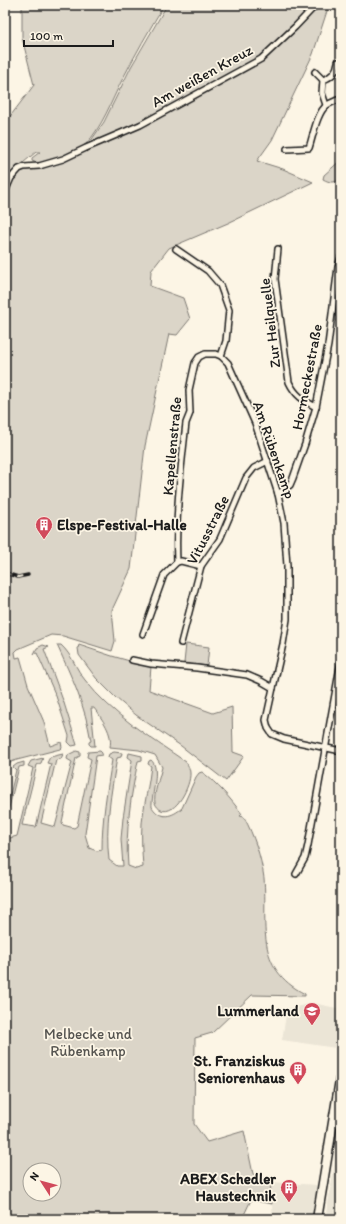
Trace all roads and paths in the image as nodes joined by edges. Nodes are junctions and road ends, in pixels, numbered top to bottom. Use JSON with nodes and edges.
{"nodes":[{"id":1,"x":316,"y":5,"type":"edge"},
{"id":2,"x":338,"y":62,"type":"dead end"},
{"id":3,"x":316,"y":72,"type":"dead end"},
{"id":4,"x":323,"y":80,"type":"junction"},
{"id":5,"x":341,"y":98,"type":"edge"},
{"id":6,"x":326,"y":105,"type":"junction"},
{"id":7,"x":287,"y":149,"type":"dead end"},
{"id":8,"x":5,"y":192,"type":"edge"},
{"id":9,"x":278,"y":249,"type":"dead end"},
{"id":10,"x":176,"y":250,"type":"dead end"},
{"id":11,"x":341,"y":257,"type":"edge"},
{"id":12,"x":221,"y":356,"type":"junction"},
{"id":13,"x":316,"y":407,"type":"junction"},
{"id":14,"x":268,"y":461,"type":"junction"},
{"id":15,"x":278,"y":494,"type":"junction"},
{"id":16,"x":177,"y":562,"type":"junction"},
{"id":17,"x":201,"y":566,"type":"junction"},
{"id":18,"x":143,"y":634,"type":"dead end"},
{"id":19,"x":181,"y":643,"type":"dead end"},
{"id":20,"x":132,"y":660,"type":"dead end"},
{"id":21,"x":341,"y":661,"type":"edge"},
{"id":22,"x":273,"y":688,"type":"junction"},
{"id":23,"x":326,"y":748,"type":"junction"},
{"id":24,"x":341,"y":751,"type":"edge"},
{"id":25,"x":296,"y":874,"type":"dead end"},
{"id":26,"x":341,"y":1074,"type":"edge"},
{"id":27,"x":317,"y":1219,"type":"edge"}],
"edges":[{"from":1,"to":8,"type":"street","name":"Am weißen Kreuz"},
{"from":2,"to":4,"type":"street"},
{"from":3,"to":4,"type":"street"},
{"from":4,"to":6,"type":"street"},
{"from":5,"to":6,"type":"street"},
{"from":6,"to":7,"type":"street"},
{"from":9,"to":13,"type":"street","name":"Zur Heilquelle"},
{"from":10,"to":12,"type":"street"},
{"from":11,"to":13,"type":"street","name":"Hormeckestraße"},
{"from":12,"to":14,"type":"street","name":"Am Rübenkamp"},
{"from":12,"to":16,"type":"street","name":"Kapellenstraße"},
{"from":13,"to":15,"type":"street","name":"Hormeckestraße"},
{"from":14,"to":15,"type":"street","name":"Am Rübenkamp"},
{"from":14,"to":17,"type":"street","name":"Vitusstraße"},
{"from":15,"to":22,"type":"street","name":"Am Rübenkamp"},
{"from":16,"to":17,"type":"street"},
{"from":16,"to":18,"type":"street"},
{"from":17,"to":19,"type":"street","name":"Vitusstraße"},
{"from":20,"to":22,"type":"street"},
{"from":21,"to":23,"type":"street"},
{"from":22,"to":23,"type":"street","name":"Am Rübenkamp"},
{"from":23,"to":24,"type":"street","name":"Am Rübenkamp"},
{"from":23,"to":25,"type":"street"},
{"from":26,"to":27,"type":"main road"}]}
